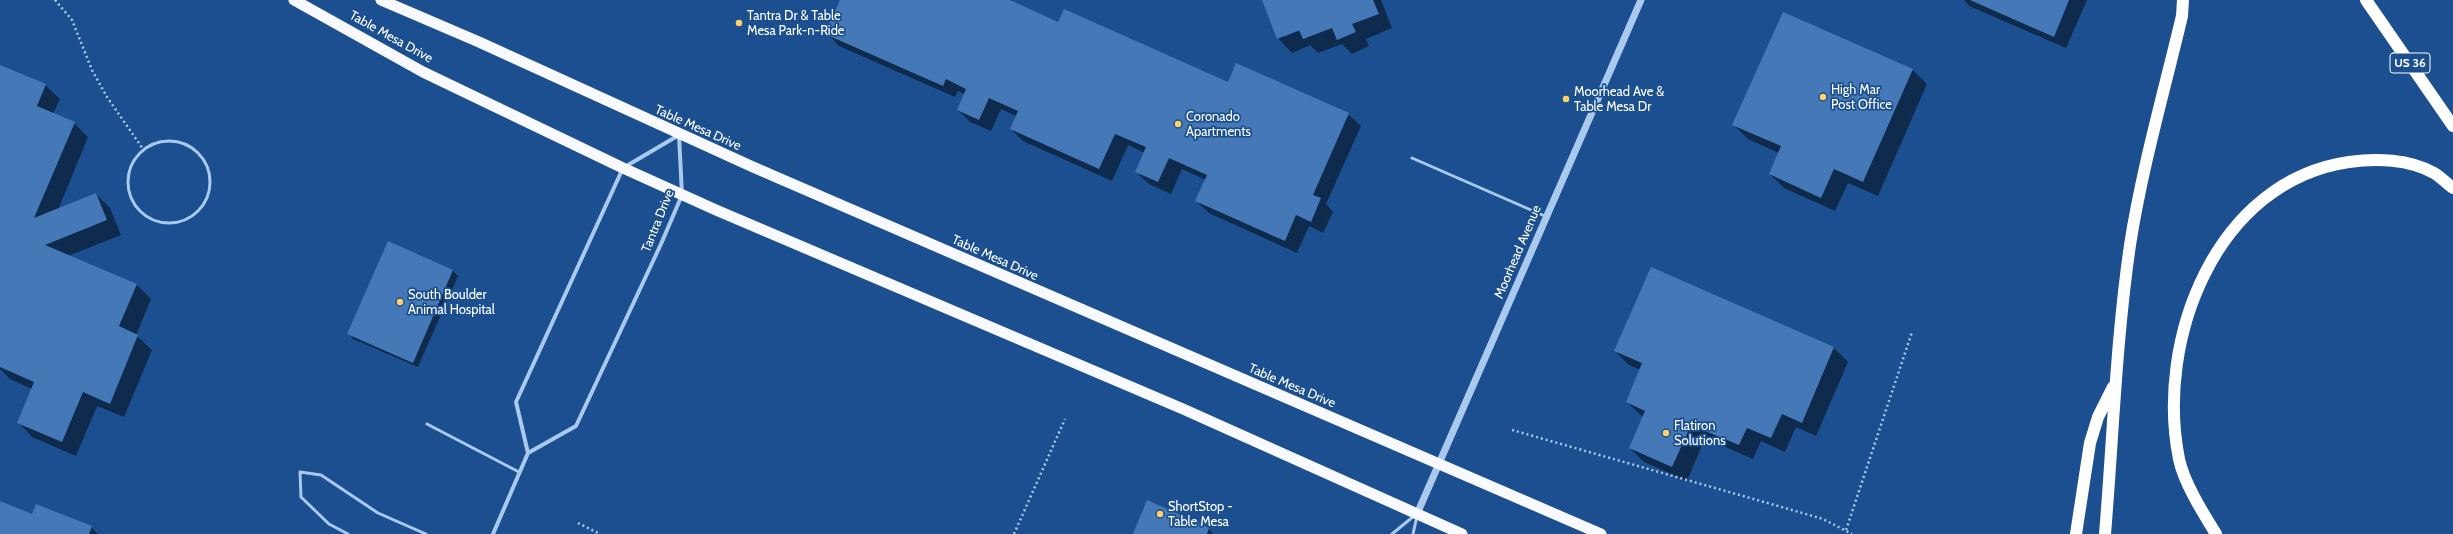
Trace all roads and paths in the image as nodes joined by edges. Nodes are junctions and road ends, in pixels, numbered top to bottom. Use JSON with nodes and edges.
{"nodes":[{"id":1,"x":55,"y":0,"type":"edge"},
{"id":2,"x":294,"y":0,"type":"edge"},
{"id":3,"x":381,"y":0,"type":"edge"},
{"id":4,"x":1642,"y":0,"type":"edge"},
{"id":5,"x":2183,"y":0,"type":"edge"},
{"id":6,"x":2366,"y":0,"type":"edge"},
{"id":7,"x":2453,"y":126,"type":"edge"},
{"id":8,"x":679,"y":135,"type":"junction"},
{"id":9,"x":143,"y":149,"type":"junction"},
{"id":10,"x":1412,"y":158,"type":"dead end"},
{"id":11,"x":622,"y":168,"type":"junction"},
{"id":12,"x":2453,"y":188,"type":"edge"},
{"id":13,"x":682,"y":195,"type":"junction"},
{"id":14,"x":1546,"y":217,"type":"junction"},
{"id":15,"x":1912,"y":332,"type":"dead end"},
{"id":16,"x":2116,"y":380,"type":"junction"},
{"id":17,"x":1065,"y":419,"type":"dead end"},
{"id":18,"x":427,"y":424,"type":"dead end"},
{"id":19,"x":1512,"y":430,"type":"dead end"},
{"id":20,"x":528,"y":453,"type":"junction"},
{"id":21,"x":1439,"y":465,"type":"junction"},
{"id":22,"x":519,"y":472,"type":"junction"},
{"id":23,"x":1417,"y":514,"type":"junction"},
{"id":24,"x":578,"y":523,"type":"dead end"},
{"id":25,"x":1846,"y":530,"type":"junction"},
{"id":26,"x":348,"y":534,"type":"edge"},
{"id":27,"x":426,"y":534,"type":"edge"},
{"id":28,"x":493,"y":534,"type":"edge"},
{"id":29,"x":600,"y":534,"type":"edge"},
{"id":30,"x":1014,"y":534,"type":"edge"},
{"id":31,"x":1392,"y":534,"type":"edge"},
{"id":32,"x":1413,"y":534,"type":"edge"},
{"id":33,"x":1462,"y":534,"type":"edge"},
{"id":34,"x":1601,"y":534,"type":"edge"},
{"id":35,"x":1852,"y":534,"type":"edge"},
{"id":36,"x":2076,"y":534,"type":"edge"},
{"id":37,"x":2105,"y":534,"type":"edge"},
{"id":38,"x":2216,"y":534,"type":"edge"}],
"edges":[{"from":1,"to":9,"type":"path"},
{"from":2,"to":11,"type":"highway","name":"Table Mesa Drive"},
{"from":3,"to":8,"type":"highway","name":"Table Mesa Drive"},
{"from":4,"to":14,"type":"street","name":"Moorhead Avenue"},
{"from":5,"to":16,"type":"highway"},
{"from":6,"to":7,"type":"highway","number":"US 36"},
{"from":8,"to":11,"type":"street"},
{"from":8,"to":13,"type":"street","name":"Tantra Drive"},
{"from":8,"to":21,"type":"highway","name":"Table Mesa Drive"},
{"from":9,"to":9,"type":"lane"},
{"from":10,"to":14,"type":"lane"},
{"from":11,"to":13,"type":"highway","name":"Table Mesa Drive"},
{"from":11,"to":20,"type":"street"},
{"from":12,"to":38,"type":"highway"},
{"from":13,"to":20,"type":"street","name":"Tantra Drive"},
{"from":13,"to":23,"type":"highway","name":"Table Mesa Drive"},
{"from":14,"to":21,"type":"street","name":"Moorhead Avenue"},
{"from":15,"to":25,"type":"path"},
{"from":16,"to":36,"type":"highway"},
{"from":16,"to":37,"type":"highway"},
{"from":17,"to":30,"type":"path"},
{"from":18,"to":22,"type":"lane"},
{"from":19,"to":25,"type":"path"},
{"from":20,"to":22,"type":"street"},
{"from":21,"to":23,"type":"street","name":"Moorhead Avenue"},
{"from":21,"to":34,"type":"highway","name":"Table Mesa Drive"},
{"from":22,"to":28,"type":"street"},
{"from":23,"to":31,"type":"lane"},
{"from":23,"to":32,"type":"lane"},
{"from":23,"to":33,"type":"highway","name":"Table Mesa Drive"},
{"from":24,"to":29,"type":"path"},
{"from":25,"to":35,"type":"path"},
{"from":26,"to":27,"type":"lane"}]}
